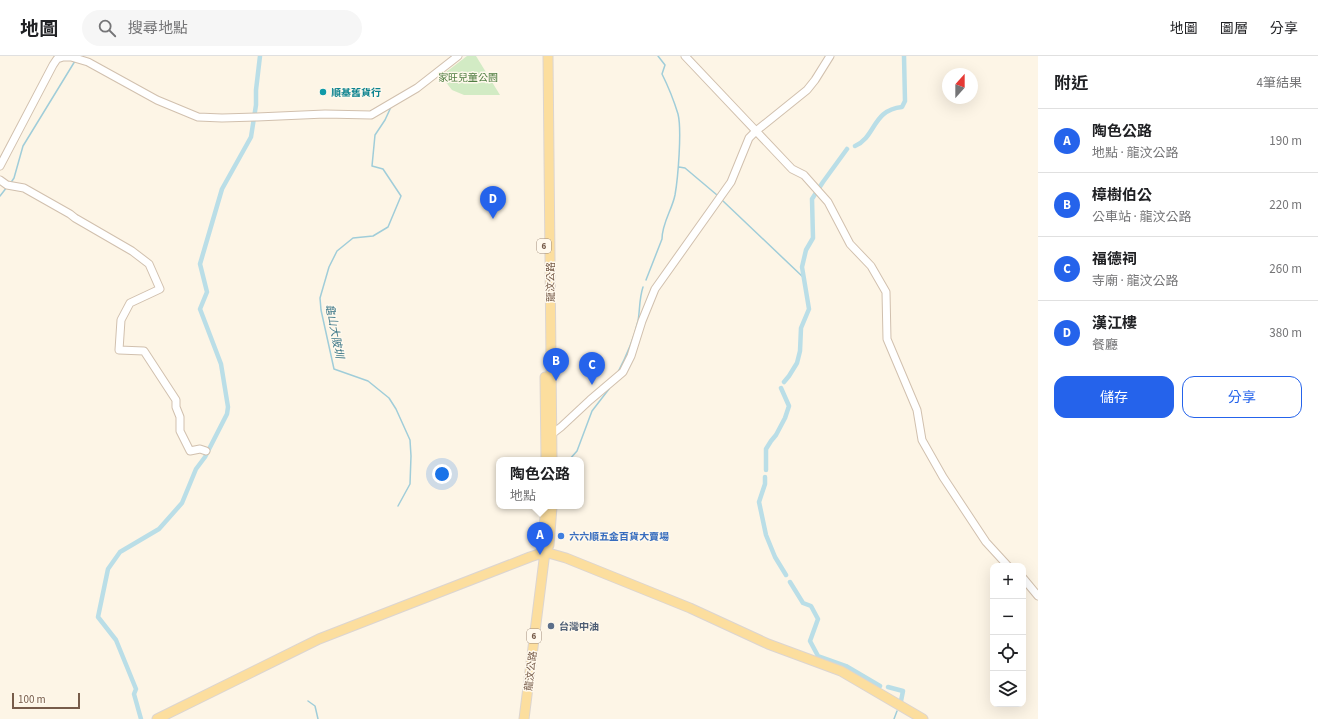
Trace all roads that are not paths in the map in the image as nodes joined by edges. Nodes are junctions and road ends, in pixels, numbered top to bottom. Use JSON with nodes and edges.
{"nodes":[{"id":1,"x":458,"y":56,"type":"edge"},
{"id":2,"x":542,"y":56,"type":"edge"},
{"id":3,"x":548,"y":56,"type":"edge"},
{"id":4,"x":685,"y":56,"type":"edge"},
{"id":5,"x":830,"y":56,"type":"edge"},
{"id":6,"x":545,"y":121,"type":"junction"},
{"id":7,"x":756,"y":131,"type":"junction"},
{"id":8,"x":0,"y":166,"type":"edge"},
{"id":9,"x":0,"y":180,"type":"edge"},
{"id":10,"x":549,"y":435,"type":"junction"},
{"id":11,"x":206,"y":451,"type":"dead end"},
{"id":12,"x":546,"y":457,"type":"edge"},
{"id":13,"x":552,"y":457,"type":"edge"},
{"id":14,"x":546,"y":509,"type":"edge"},
{"id":15,"x":552,"y":509,"type":"edge"},
{"id":16,"x":545,"y":552,"type":"junction"},
{"id":17,"x":1005,"y":563,"type":"edge"},
{"id":18,"x":1026,"y":582,"type":"edge"},
{"id":19,"x":1038,"y":596,"type":"edge"},
{"id":20,"x":157,"y":719,"type":"edge"},
{"id":21,"x":524,"y":719,"type":"edge"},
{"id":22,"x":923,"y":719,"type":"edge"}],
"edges":[{"from":1,"to":8,"type":"street"},
{"from":2,"to":6,"type":"main road","name":"龍汶公路","number":"6"},
{"from":3,"to":6,"type":"main road","name":"龍汶公路","number":"6"},
{"from":4,"to":7,"type":"street"},
{"from":5,"to":7,"type":"street"},
{"from":6,"to":10,"type":"main road","name":"龍汶公路","number":"6"},
{"from":7,"to":10,"type":"street"},
{"from":7,"to":17,"type":"street"},
{"from":9,"to":11,"type":"street"},
{"from":10,"to":12,"type":"main road","name":"龍汶公路","number":"6"},
{"from":10,"to":13,"type":"main road","name":"龍汶公路","number":"6"},
{"from":14,"to":16,"type":"main road","name":"龍汶公路","number":"6"},
{"from":15,"to":16,"type":"main road","name":"龍汶公路","number":"6"},
{"from":16,"to":20,"type":"main road"},
{"from":16,"to":21,"type":"main road","name":"龍汶公路","number":"6"},
{"from":16,"to":22,"type":"main road"},
{"from":18,"to":19,"type":"street"}]}
